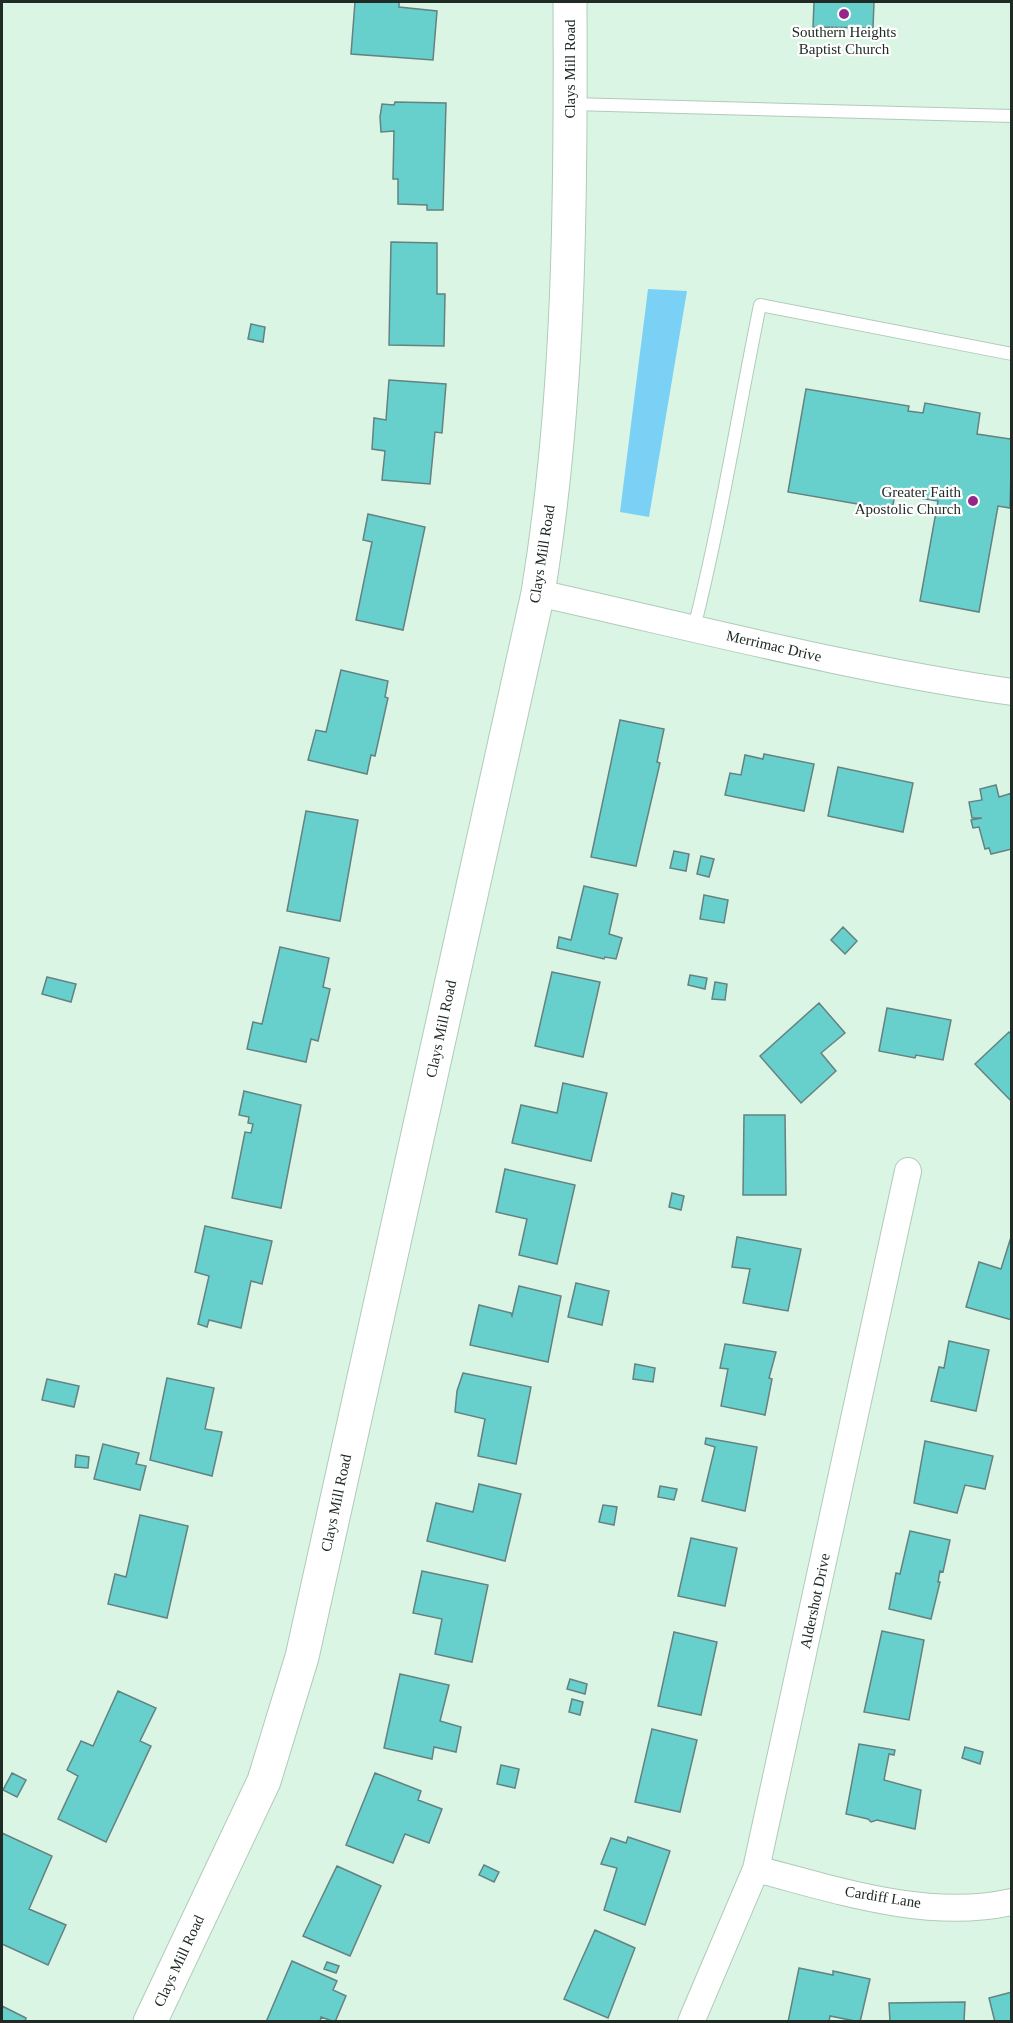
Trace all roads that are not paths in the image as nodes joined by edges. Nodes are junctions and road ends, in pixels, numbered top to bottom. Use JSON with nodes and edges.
{"nodes":[{"id":1,"x":570,"y":2,"type":"edge"},
{"id":2,"x":571,"y":104,"type":"junction"},
{"id":3,"x":1011,"y":116,"type":"edge"},
{"id":4,"x":1011,"y":354,"type":"edge"},
{"id":5,"x":538,"y":592,"type":"junction"},
{"id":6,"x":694,"y":628,"type":"junction"},
{"id":7,"x":1011,"y":689,"type":"edge"},
{"id":8,"x":908,"y":1171,"type":"dead end"},
{"id":9,"x":756,"y":1869,"type":"junction"},
{"id":10,"x":1011,"y":1902,"type":"edge"},
{"id":11,"x":150,"y":2022,"type":"edge"},
{"id":12,"x":691,"y":2022,"type":"edge"}],
"edges":[{"from":1,"to":2,"type":"main road","name":"Clays Mill Road"},
{"from":2,"to":3,"type":"lane"},
{"from":2,"to":5,"type":"main road","name":"Clays Mill Road"},
{"from":4,"to":6,"type":"lane"},
{"from":5,"to":6,"type":"street","name":"Merrimac Drive"},
{"from":5,"to":11,"type":"main road","name":"Clays Mill Road"},
{"from":6,"to":7,"type":"street","name":"Merrimac Drive"},
{"from":8,"to":9,"type":"street","name":"Aldershot Drive"},
{"from":9,"to":10,"type":"street","name":"Cardiff Lane"},
{"from":9,"to":12,"type":"street","name":"Aldershot Drive"}]}
